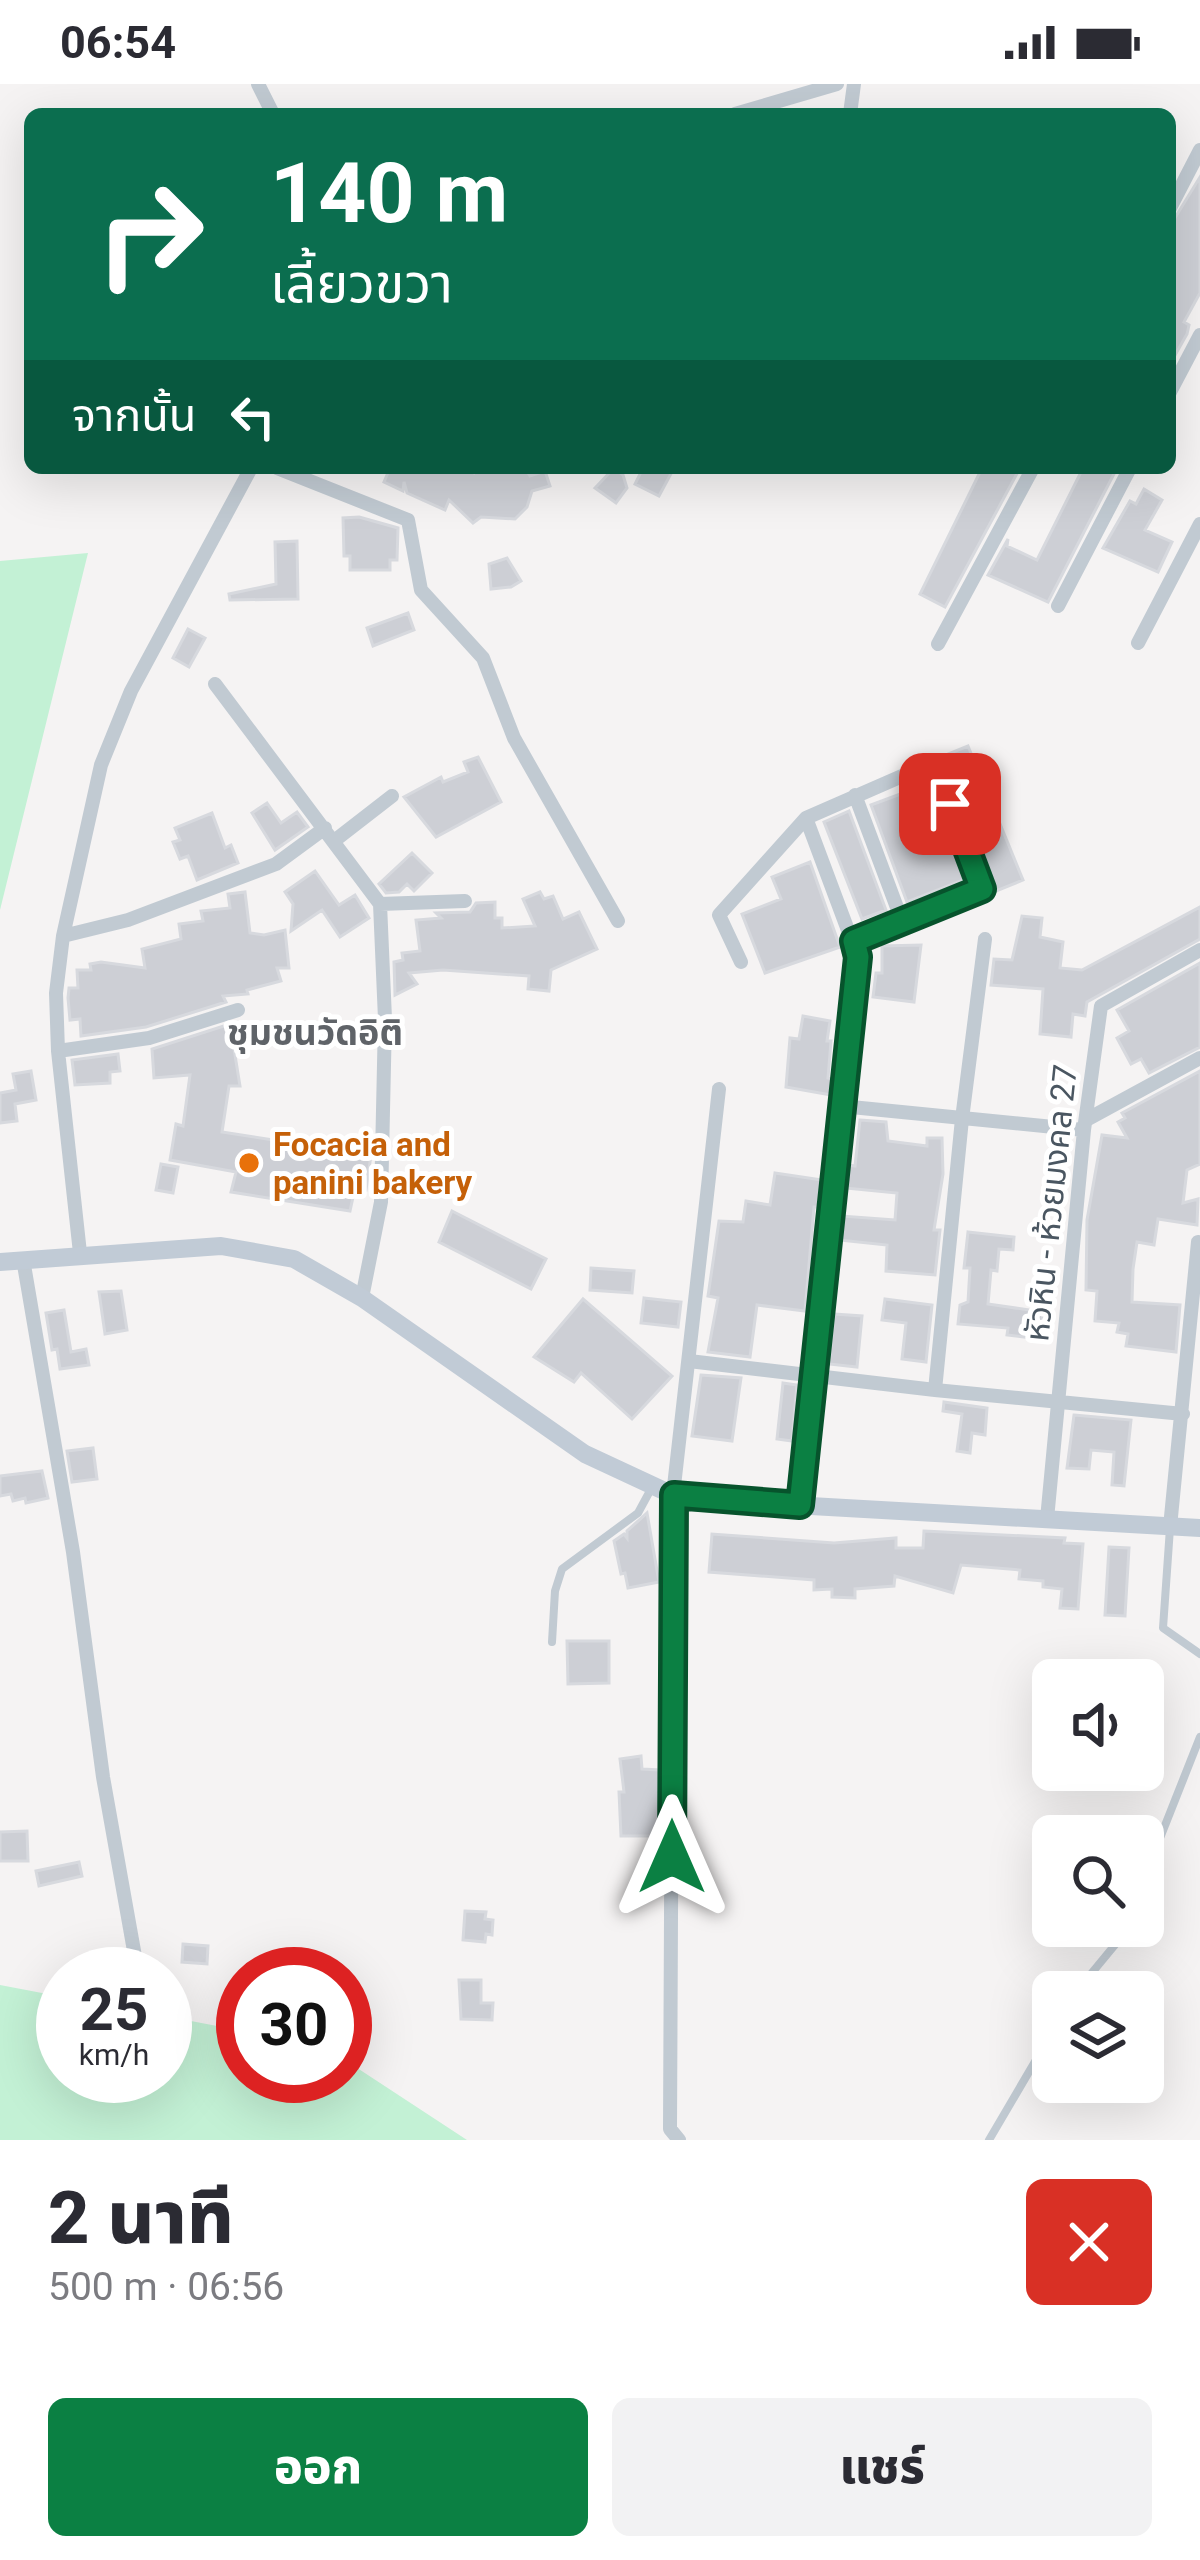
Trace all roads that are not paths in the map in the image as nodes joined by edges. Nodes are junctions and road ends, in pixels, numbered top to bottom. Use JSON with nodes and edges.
{"nodes":[{"id":1,"x":837,"y":84,"type":"edge"},
{"id":2,"x":755,"y":108,"type":"edge"},
{"id":3,"x":1200,"y":150,"type":"edge"},
{"id":4,"x":1176,"y":196,"type":"edge"},
{"id":5,"x":1200,"y":334,"type":"edge"},
{"id":6,"x":1176,"y":380,"type":"edge"},
{"id":7,"x":247,"y":474,"type":"edge"},
{"id":8,"x":292,"y":474,"type":"edge"},
{"id":9,"x":1031,"y":474,"type":"edge"},
{"id":10,"x":1127,"y":474,"type":"edge"},
{"id":11,"x":1200,"y":524,"type":"edge"},
{"id":12,"x":1058,"y":606,"type":"dead end"},
{"id":13,"x":1138,"y":643,"type":"dead end"},
{"id":14,"x":938,"y":644,"type":"dead end"},
{"id":15,"x":215,"y":684,"type":"dead end"},
{"id":16,"x":855,"y":795,"type":"junction"},
{"id":17,"x":392,"y":796,"type":"dead end"},
{"id":18,"x":806,"y":818,"type":"junction"},
{"id":19,"x":330,"y":835,"type":"junction"},
{"id":20,"x":466,"y":901,"type":"dead end"},
{"id":21,"x":380,"y":904,"type":"junction"},
{"id":22,"x":618,"y":921,"type":"dead end"},
{"id":23,"x":902,"y":921,"type":"junction"},
{"id":24,"x":63,"y":936,"type":"junction"},
{"id":25,"x":986,"y":939,"type":"dead end"},
{"id":26,"x":856,"y":949,"type":"junction"},
{"id":27,"x":1200,"y":950,"type":"edge"},
{"id":28,"x":741,"y":962,"type":"dead end"},
{"id":29,"x":238,"y":1010,"type":"dead end"},
{"id":30,"x":58,"y":1051,"type":"junction"},
{"id":31,"x":1200,"y":1058,"type":"edge"},
{"id":32,"x":719,"y":1089,"type":"dead end"},
{"id":33,"x":841,"y":1106,"type":"junction"},
{"id":34,"x":962,"y":1119,"type":"junction"},
{"id":35,"x":1085,"y":1125,"type":"junction"},
{"id":36,"x":1198,"y":1242,"type":"edge"},
{"id":37,"x":80,"y":1253,"type":"junction"},
{"id":38,"x":23,"y":1259,"type":"junction"},
{"id":39,"x":0,"y":1262,"type":"edge"},
{"id":40,"x":362,"y":1298,"type":"junction"},
{"id":41,"x":689,"y":1361,"type":"junction"},
{"id":42,"x":812,"y":1377,"type":"junction"},
{"id":43,"x":935,"y":1390,"type":"junction"},
{"id":44,"x":1057,"y":1401,"type":"junction"},
{"id":45,"x":1183,"y":1414,"type":"junction"},
{"id":46,"x":651,"y":1487,"type":"junction"},
{"id":47,"x":674,"y":1495,"type":"junction"},
{"id":48,"x":800,"y":1505,"type":"junction"},
{"id":49,"x":1047,"y":1519,"type":"junction"},
{"id":50,"x":1170,"y":1527,"type":"junction"},
{"id":51,"x":1200,"y":1528,"type":"edge"},
{"id":52,"x":552,"y":1642,"type":"dead end"},
{"id":53,"x":1200,"y":1654,"type":"edge"},
{"id":54,"x":1200,"y":1737,"type":"edge"},
{"id":55,"x":1164,"y":1828,"type":"edge"},
{"id":56,"x":133,"y":1947,"type":"edge"},
{"id":57,"x":1113,"y":1947,"type":"edge"},
{"id":58,"x":1093,"y":1971,"type":"edge"},
{"id":59,"x":1032,"y":2066,"type":"edge"},
{"id":60,"x":679,"y":2140,"type":"edge"},
{"id":61,"x":988,"y":2140,"type":"edge"}],
"edges":[{"from":1,"to":2,"type":"street"},
{"from":3,"to":4,"type":"street"},
{"from":5,"to":6,"type":"street"},
{"from":7,"to":24,"type":"street"},
{"from":8,"to":22,"type":"street"},
{"from":9,"to":14,"type":"street"},
{"from":10,"to":12,"type":"street"},
{"from":11,"to":13,"type":"street"},
{"from":15,"to":19,"type":"street"},
{"from":16,"to":18,"type":"street"},
{"from":16,"to":23,"type":"street"},
{"from":16,"to":23,"type":"street"},
{"from":17,"to":19,"type":"street"},
{"from":18,"to":26,"type":"street"},
{"from":18,"to":28,"type":"street"},
{"from":19,"to":21,"type":"street"},
{"from":19,"to":24,"type":"street"},
{"from":20,"to":21,"type":"street"},
{"from":21,"to":40,"type":"street"},
{"from":23,"to":26,"type":"street"},
{"from":24,"to":30,"type":"street"},
{"from":25,"to":34,"type":"street"},
{"from":26,"to":33,"type":"street"},
{"from":27,"to":35,"type":"street","name":"หัวหิน - ห้วยมงคล 27"},
{"from":29,"to":30,"type":"street"},
{"from":30,"to":37,"type":"street"},
{"from":31,"to":35,"type":"street"},
{"from":32,"to":41,"type":"street"},
{"from":33,"to":34,"type":"street"},
{"from":33,"to":42,"type":"street"},
{"from":34,"to":35,"type":"street"},
{"from":34,"to":43,"type":"street"},
{"from":35,"to":44,"type":"street","name":"หัวหิน - ห้วยมงคล 27"},
{"from":36,"to":45,"type":"street"},
{"from":37,"to":38,"type":"main road"},
{"from":37,"to":40,"type":"main road"},
{"from":38,"to":39,"type":"main road"},
{"from":38,"to":56,"type":"street"},
{"from":40,"to":46,"type":"main road"},
{"from":41,"to":42,"type":"street"},
{"from":41,"to":47,"type":"street"},
{"from":42,"to":43,"type":"street"},
{"from":42,"to":48,"type":"street"},
{"from":43,"to":44,"type":"street"},
{"from":44,"to":45,"type":"street"},
{"from":44,"to":49,"type":"street","name":"หัวหิน - ห้วยมงคล 27"},
{"from":45,"to":50,"type":"street"},
{"from":46,"to":47,"type":"main road"},
{"from":46,"to":52,"type":"lane"},
{"from":47,"to":48,"type":"main road"},
{"from":47,"to":60,"type":"street"},
{"from":48,"to":49,"type":"main road"},
{"from":49,"to":50,"type":"main road"},
{"from":50,"to":51,"type":"main road"},
{"from":50,"to":53,"type":"lane"},
{"from":54,"to":55,"type":"lane"},
{"from":57,"to":58,"type":"lane"},
{"from":59,"to":61,"type":"lane"}]}
